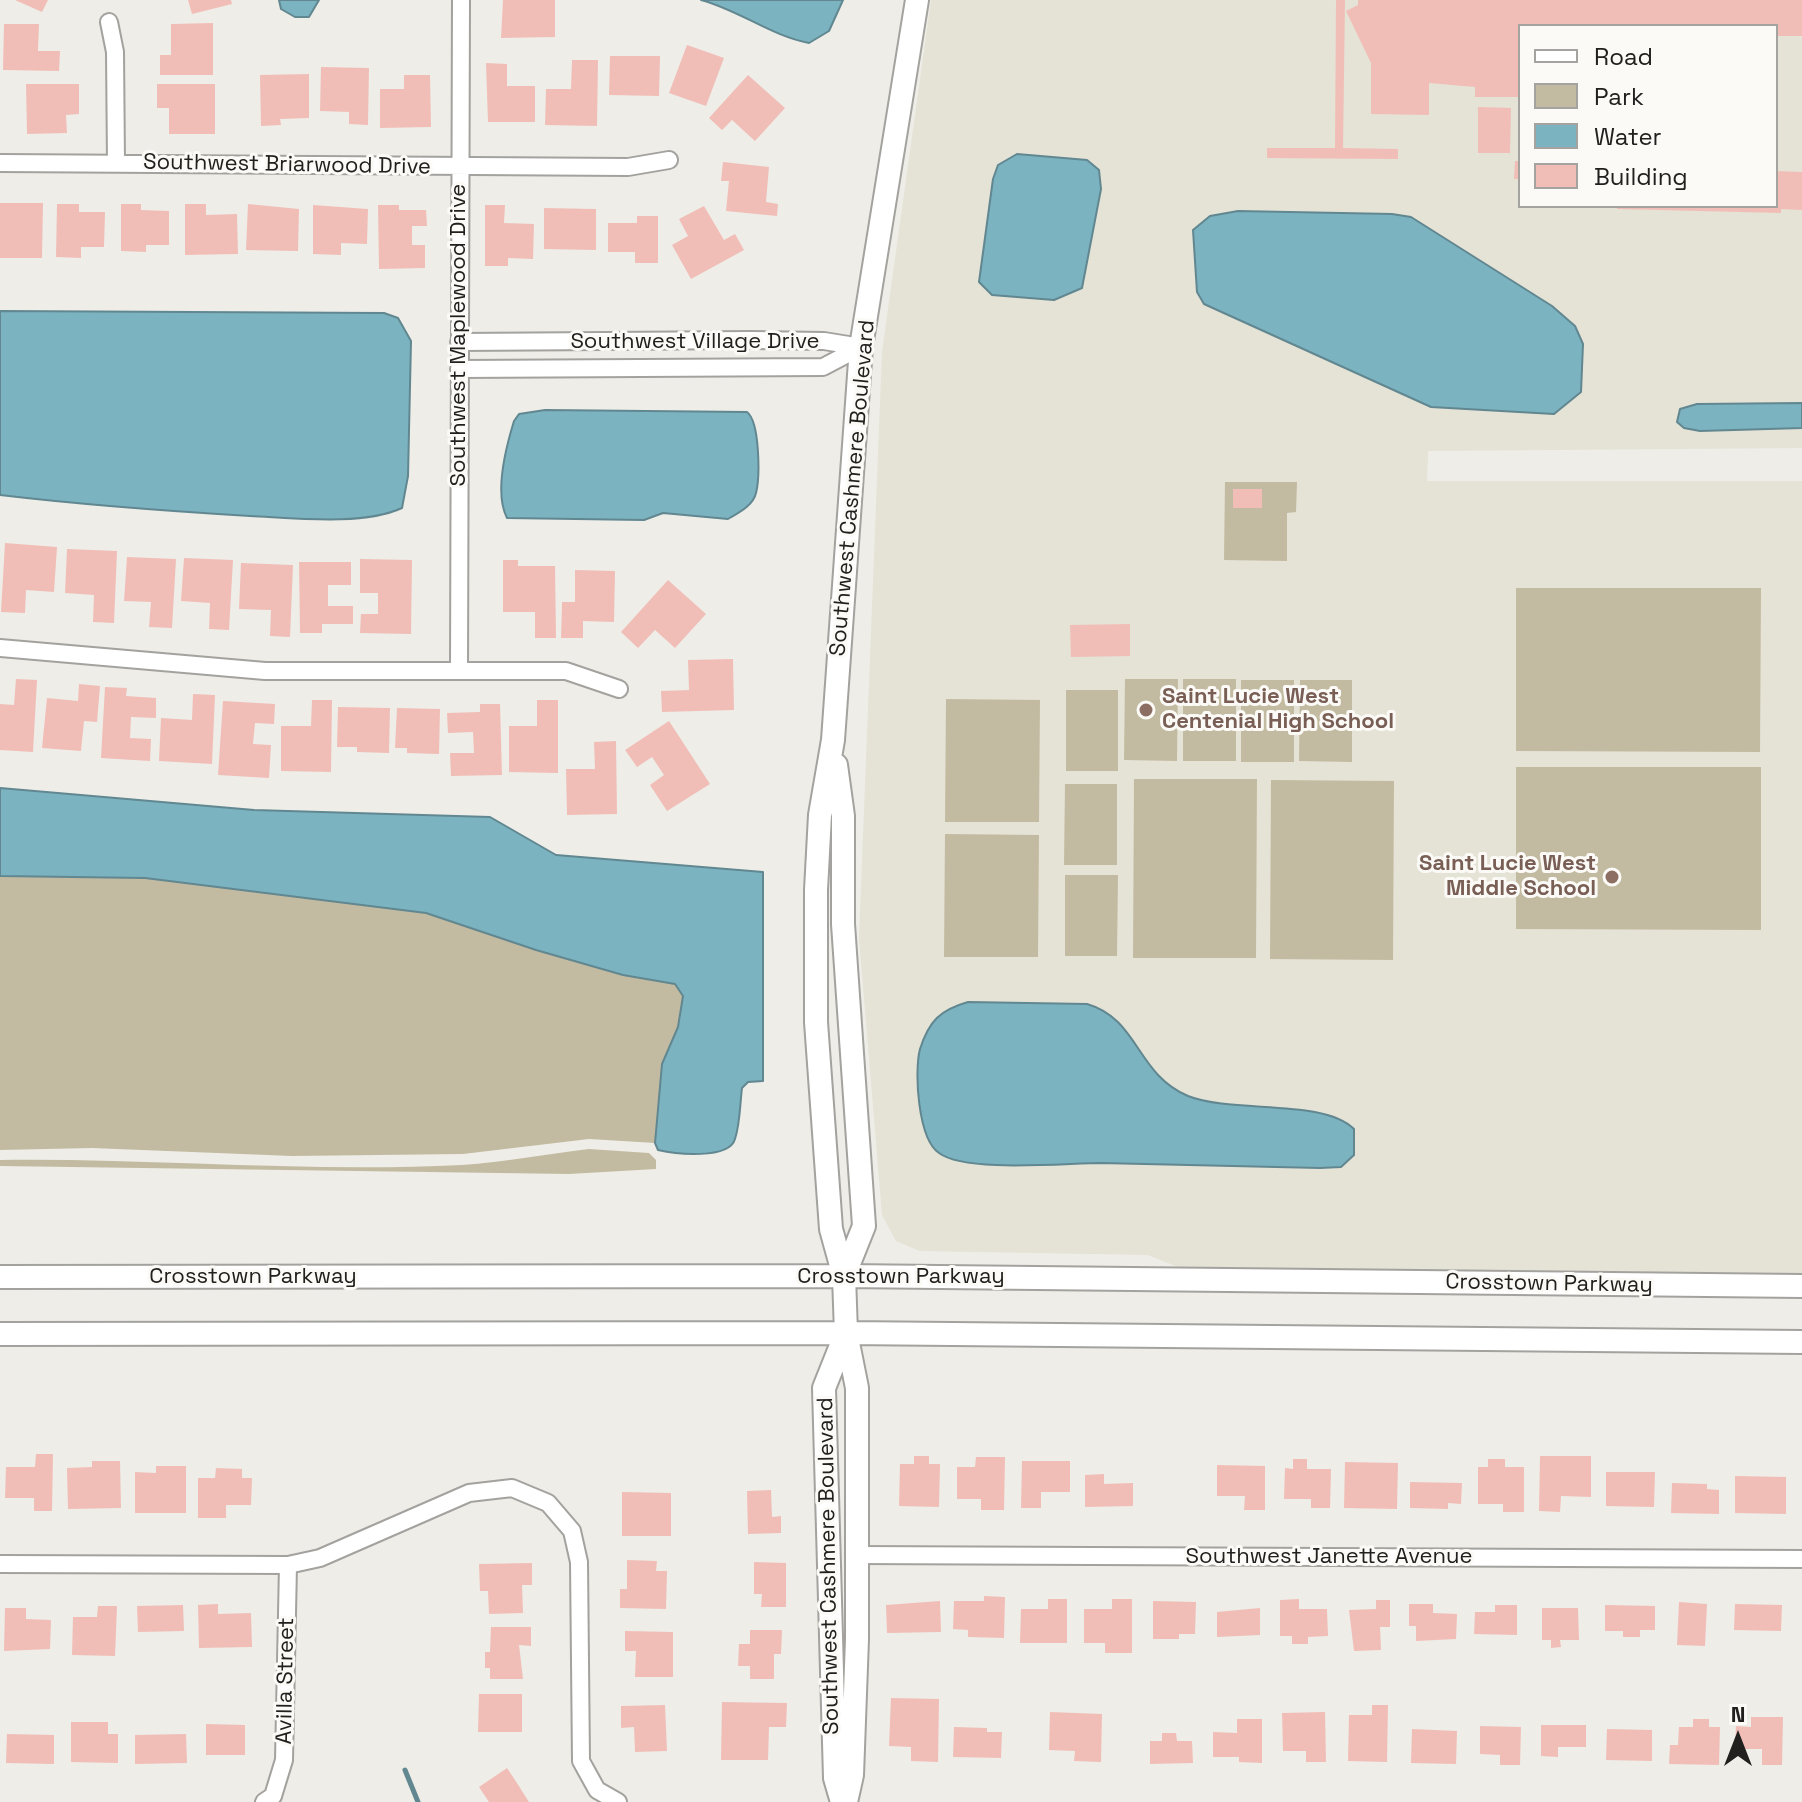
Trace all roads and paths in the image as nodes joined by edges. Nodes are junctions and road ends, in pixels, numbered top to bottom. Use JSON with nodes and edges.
{"nodes":[{"id":1,"x":461,"y":0,"type":"edge"},
{"id":2,"x":917,"y":0,"type":"edge"},
{"id":3,"x":109,"y":22,"type":"dead end"},
{"id":4,"x":669,"y":160,"type":"dead end"},
{"id":5,"x":0,"y":163,"type":"edge"},
{"id":6,"x":116,"y":163,"type":"junction"},
{"id":7,"x":460,"y":167,"type":"junction"},
{"id":8,"x":459,"y":342,"type":"junction"},
{"id":9,"x":861,"y":347,"type":"junction"},
{"id":10,"x":459,"y":369,"type":"junction"},
{"id":11,"x":0,"y":648,"type":"edge"},
{"id":12,"x":459,"y":670,"type":"junction"},
{"id":13,"x":619,"y":689,"type":"dead end"},
{"id":14,"x":833,"y":740,"type":"junction"},
{"id":15,"x":844,"y":1276,"type":"junction"},
{"id":16,"x":0,"y":1277,"type":"edge"},
{"id":17,"x":1802,"y":1286,"type":"edge"},
{"id":18,"x":846,"y":1333,"type":"junction"},
{"id":19,"x":0,"y":1334,"type":"edge"},
{"id":20,"x":1802,"y":1342,"type":"edge"},
{"id":21,"x":856,"y":1555,"type":"junction"},
{"id":22,"x":1802,"y":1559,"type":"edge"},
{"id":23,"x":0,"y":1564,"type":"edge"},
{"id":24,"x":288,"y":1565,"type":"junction"},
{"id":25,"x":268,"y":1799,"type":"edge"},
{"id":26,"x":618,"y":1802,"type":"edge"},
{"id":27,"x":844,"y":1802,"type":"edge"}],
"edges":[{"from":1,"to":7,"type":"street","name":"Southwest Maplewood Drive"},
{"from":2,"to":9,"type":"main road","name":"Southwest Cashmere Boulevard"},
{"from":3,"to":6,"type":"street"},
{"from":4,"to":7,"type":"street","name":"Southwest Briarwood Drive"},
{"from":5,"to":6,"type":"street","name":"Southwest Briarwood Drive"},
{"from":6,"to":7,"type":"street","name":"Southwest Briarwood Drive"},
{"from":7,"to":8,"type":"street","name":"Southwest Maplewood Drive"},
{"from":8,"to":9,"type":"street","name":"Southwest Village Drive"},
{"from":8,"to":10,"type":"street","name":"Southwest Maplewood Drive"},
{"from":9,"to":10,"type":"street","name":"Southwest Village Drive"},
{"from":9,"to":14,"type":"main road","name":"Southwest Cashmere Boulevard"},
{"from":10,"to":12,"type":"street","name":"Southwest Maplewood Drive"},
{"from":11,"to":12,"type":"street"},
{"from":12,"to":13,"type":"street"},
{"from":14,"to":15,"type":"main road","name":"Southwest Cashmere Boulevard"},
{"from":14,"to":15,"type":"main road","name":"Southwest Cashmere Boulevard"},
{"from":15,"to":16,"type":"main road","name":"Crosstown Parkway"},
{"from":15,"to":17,"type":"main road","name":"Crosstown Parkway"},
{"from":15,"to":18,"type":"main road","name":"Southwest Cashmere Boulevard"},
{"from":18,"to":19,"type":"main road"},
{"from":18,"to":20,"type":"main road"},
{"from":18,"to":21,"type":"main road","name":"Southwest Cashmere Boulevard"},
{"from":18,"to":27,"type":"main road","name":"Southwest Cashmere Boulevard"},
{"from":21,"to":22,"type":"street","name":"Southwest Janette Avenue"},
{"from":21,"to":27,"type":"main road","name":"Southwest Cashmere Boulevard"},
{"from":23,"to":24,"type":"street"},
{"from":24,"to":25,"type":"street","name":"Avilla Street"},
{"from":24,"to":26,"type":"street"}]}
